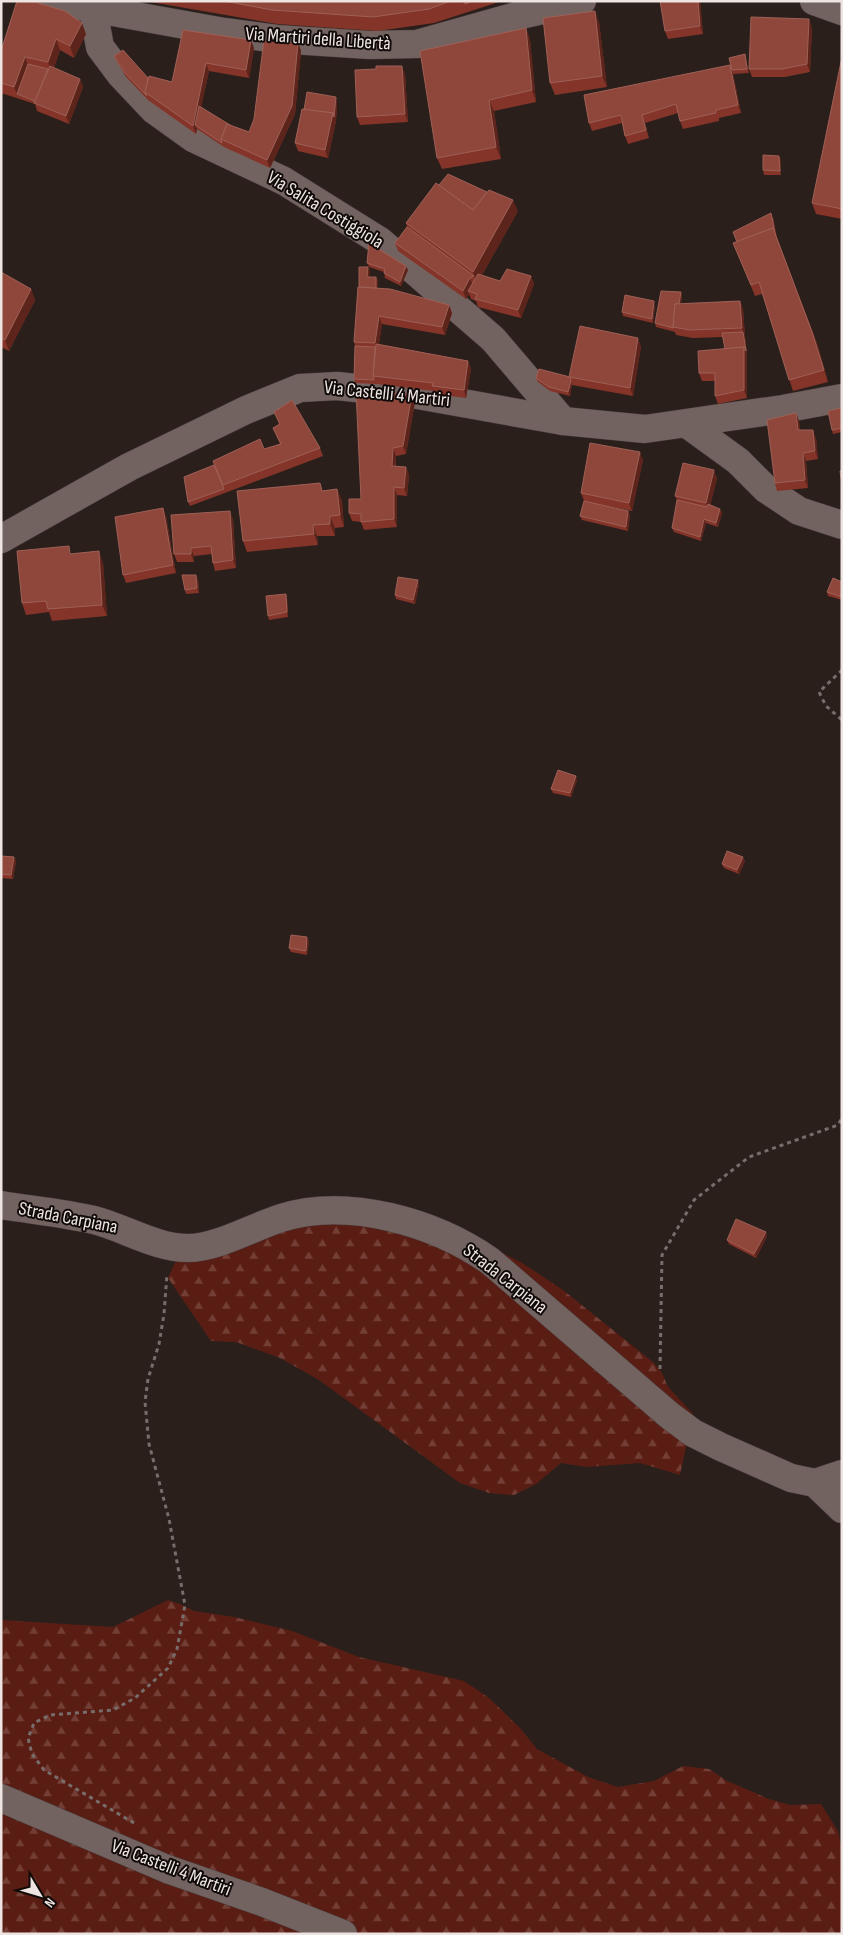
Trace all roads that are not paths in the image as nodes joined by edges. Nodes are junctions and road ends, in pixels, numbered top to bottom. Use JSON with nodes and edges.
{"nodes":[{"id":1,"x":52,"y":1,"type":"edge"},
{"id":2,"x":582,"y":1,"type":"edge"},
{"id":3,"x":814,"y":1,"type":"edge"},
{"id":4,"x":93,"y":9,"type":"junction"},
{"id":5,"x":842,"y":11,"type":"edge"},
{"id":6,"x":842,"y":398,"type":"edge"},
{"id":7,"x":563,"y":421,"type":"junction"},
{"id":8,"x":687,"y":424,"type":"junction"},
{"id":9,"x":842,"y":526,"type":"edge"},
{"id":10,"x":1,"y":540,"type":"edge"},
{"id":11,"x":1,"y":1205,"type":"edge"},
{"id":12,"x":842,"y":1474,"type":"edge"},
{"id":13,"x":815,"y":1483,"type":"junction"},
{"id":14,"x":842,"y":1509,"type":"edge"},
{"id":15,"x":1,"y":1798,"type":"edge"},
{"id":16,"x":343,"y":1934,"type":"edge"}],
"edges":[{"from":1,"to":4,"type":"street","name":"Via Martiri della Libertà"},
{"from":2,"to":4,"type":"street","name":"Via Martiri della Libertà"},
{"from":3,"to":5,"type":"street"},
{"from":4,"to":7,"type":"street","name":"Via Salita Costiggiola"},
{"from":6,"to":8,"type":"street","name":"Via Castelli 4 Martiri"},
{"from":7,"to":8,"type":"street","name":"Via Castelli 4 Martiri"},
{"from":7,"to":10,"type":"street","name":"Via Castelli 4 Martiri"},
{"from":8,"to":9,"type":"street"},
{"from":11,"to":13,"type":"street","name":"Strada Carpiana"},
{"from":12,"to":13,"type":"street"},
{"from":13,"to":14,"type":"street"},
{"from":15,"to":16,"type":"street","name":"Via Castelli 4 Martiri"}]}
